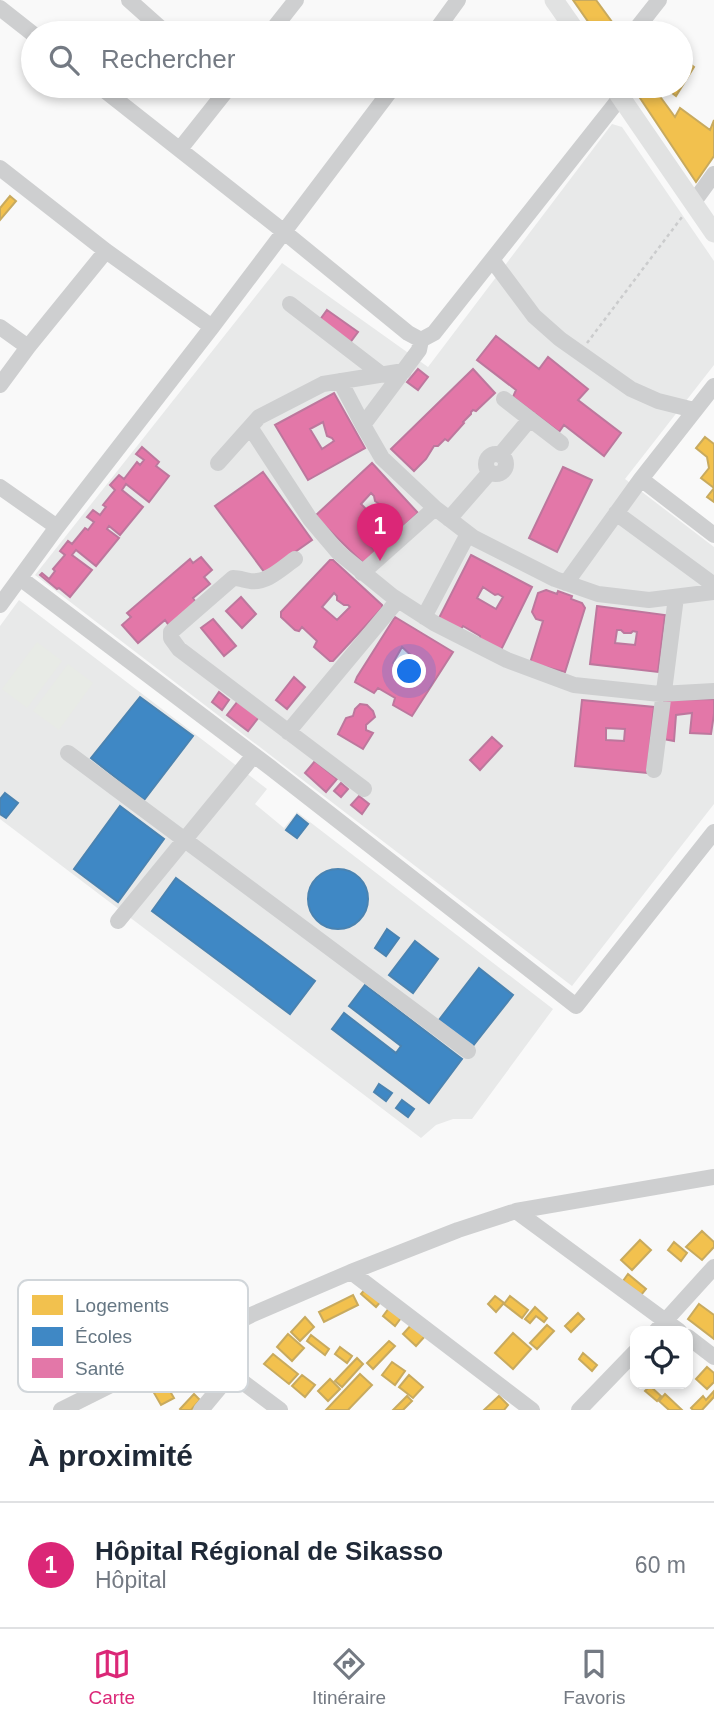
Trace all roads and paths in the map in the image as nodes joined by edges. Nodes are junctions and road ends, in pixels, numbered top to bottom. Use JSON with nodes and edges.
{"nodes":[{"id":1,"x":129,"y":0,"type":"edge"},
{"id":2,"x":554,"y":0,"type":"edge"},
{"id":3,"x":659,"y":0,"type":"edge"},
{"id":4,"x":292,"y":1,"type":"edge"},
{"id":5,"x":453,"y":2,"type":"edge"},
{"id":6,"x":0,"y":8,"type":"edge"},
{"id":7,"x":153,"y":21,"type":"edge"},
{"id":8,"x":278,"y":21,"type":"edge"},
{"id":9,"x":441,"y":21,"type":"edge"},
{"id":10,"x":569,"y":21,"type":"edge"},
{"id":11,"x":642,"y":21,"type":"edge"},
{"id":12,"x":21,"y":25,"type":"edge"},
{"id":13,"x":114,"y":98,"type":"edge"},
{"id":14,"x":219,"y":98,"type":"edge"},
{"id":15,"x":385,"y":98,"type":"edge"},
{"id":16,"x":613,"y":98,"type":"edge"},
{"id":17,"x":621,"y":98,"type":"edge"},
{"id":18,"x":180,"y":149,"type":"junction"},
{"id":19,"x":0,"y":168,"type":"edge"},
{"id":20,"x":714,"y":174,"type":"edge"},
{"id":21,"x":693,"y":203,"type":"junction"},
{"id":22,"x":283,"y":231,"type":"junction"},
{"id":23,"x":714,"y":233,"type":"edge"},
{"id":24,"x":106,"y":251,"type":"junction"},
{"id":25,"x":493,"y":261,"type":"junction"},
{"id":26,"x":290,"y":304,"type":"dead end"},
{"id":27,"x":0,"y":327,"type":"edge"},
{"id":28,"x":212,"y":327,"type":"junction"},
{"id":29,"x":421,"y":340,"type":"junction"},
{"id":30,"x":28,"y":347,"type":"junction"},
{"id":31,"x":580,"y":352,"type":"junction"},
{"id":32,"x":404,"y":370,"type":"junction"},
{"id":33,"x":381,"y":374,"type":"junction"},
{"id":34,"x":340,"y":381,"type":"junction"},
{"id":35,"x":0,"y":385,"type":"edge"},
{"id":36,"x":714,"y":386,"type":"edge"},
{"id":37,"x":504,"y":399,"type":"dead end"},
{"id":38,"x":694,"y":410,"type":"junction"},
{"id":39,"x":530,"y":419,"type":"junction"},
{"id":40,"x":363,"y":425,"type":"junction"},
{"id":41,"x":250,"y":427,"type":"junction"},
{"id":42,"x":561,"y":443,"type":"dead end"},
{"id":43,"x":218,"y":463,"type":"dead end"},
{"id":44,"x":641,"y":479,"type":"junction"},
{"id":45,"x":0,"y":487,"type":"edge"},
{"id":46,"x":435,"y":508,"type":"junction"},
{"id":47,"x":617,"y":513,"type":"junction"},
{"id":48,"x":449,"y":519,"type":"junction"},
{"id":49,"x":57,"y":527,"type":"junction"},
{"id":50,"x":468,"y":534,"type":"junction"},
{"id":51,"x":714,"y":535,"type":"edge"},
{"id":52,"x":295,"y":559,"type":"dead end"},
{"id":53,"x":362,"y":573,"type":"junction"},
{"id":54,"x":20,"y":578,"type":"junction"},
{"id":55,"x":566,"y":583,"type":"junction"},
{"id":56,"x":714,"y":585,"type":"edge"},
{"id":57,"x":714,"y":592,"type":"edge"},
{"id":58,"x":676,"y":597,"type":"junction"},
{"id":59,"x":398,"y":600,"type":"junction"},
{"id":60,"x":0,"y":605,"type":"edge"},
{"id":61,"x":424,"y":617,"type":"junction"},
{"id":62,"x":714,"y":691,"type":"edge"},
{"id":63,"x":663,"y":694,"type":"junction"},
{"id":64,"x":288,"y":732,"type":"junction"},
{"id":65,"x":68,"y":753,"type":"dead end"},
{"id":66,"x":254,"y":755,"type":"junction"},
{"id":67,"x":654,"y":770,"type":"dead end"},
{"id":68,"x":364,"y":789,"type":"dead end"},
{"id":69,"x":714,"y":832,"type":"edge"},
{"id":70,"x":184,"y":840,"type":"junction"},
{"id":71,"x":118,"y":921,"type":"dead end"},
{"id":72,"x":468,"y":1051,"type":"dead end"},
{"id":73,"x":714,"y":1177,"type":"edge"},
{"id":74,"x":516,"y":1211,"type":"junction"},
{"id":75,"x":714,"y":1267,"type":"edge"},
{"id":76,"x":351,"y":1272,"type":"junction"},
{"id":77,"x":248,"y":1316,"type":"edge"},
{"id":78,"x":661,"y":1326,"type":"edge"},
{"id":79,"x":693,"y":1341,"type":"edge"},
{"id":80,"x":630,"y":1357,"type":"edge"},
{"id":81,"x":714,"y":1357,"type":"edge"},
{"id":82,"x":248,"y":1386,"type":"edge"},
{"id":83,"x":96,"y":1392,"type":"edge"},
{"id":84,"x":216,"y":1392,"type":"edge"},
{"id":85,"x":61,"y":1410,"type":"edge"},
{"id":86,"x":201,"y":1410,"type":"edge"},
{"id":87,"x":280,"y":1410,"type":"edge"},
{"id":88,"x":532,"y":1410,"type":"edge"},
{"id":89,"x":579,"y":1410,"type":"edge"}],
"edges":[{"from":1,"to":7,"type":"street"},
{"from":2,"to":10,"type":"main road"},
{"from":3,"to":11,"type":"street"},
{"from":4,"to":8,"type":"street"},
{"from":5,"to":9,"type":"street"},
{"from":6,"to":12,"type":"street"},
{"from":13,"to":18,"type":"street"},
{"from":14,"to":18,"type":"street"},
{"from":15,"to":22,"type":"street"},
{"from":16,"to":25,"type":"street"},
{"from":17,"to":21,"type":"main road"},
{"from":18,"to":22,"type":"street"},
{"from":19,"to":24,"type":"street"},
{"from":20,"to":21,"type":"street"},
{"from":21,"to":23,"type":"main road"},
{"from":21,"to":31,"type":"path"},
{"from":22,"to":28,"type":"street"},
{"from":22,"to":29,"type":"street"},
{"from":24,"to":28,"type":"street"},
{"from":24,"to":30,"type":"street"},
{"from":25,"to":29,"type":"street"},
{"from":25,"to":31,"type":"street"},
{"from":26,"to":33,"type":"street"},
{"from":27,"to":30,"type":"street"},
{"from":28,"to":49,"type":"street"},
{"from":29,"to":32,"type":"street"},
{"from":30,"to":35,"type":"street"},
{"from":31,"to":38,"type":"street"},
{"from":32,"to":33,"type":"street"},
{"from":32,"to":40,"type":"street"},
{"from":33,"to":34,"type":"street"},
{"from":34,"to":40,"type":"street"},
{"from":34,"to":41,"type":"street"},
{"from":36,"to":38,"type":"street"},
{"from":37,"to":39,"type":"street"},
{"from":38,"to":44,"type":"street"},
{"from":39,"to":42,"type":"street"},
{"from":39,"to":48,"type":"street"},
{"from":40,"to":46,"type":"street"},
{"from":41,"to":43,"type":"street"},
{"from":41,"to":53,"type":"street"},
{"from":44,"to":47,"type":"street"},
{"from":44,"to":51,"type":"street"},
{"from":45,"to":49,"type":"street"},
{"from":46,"to":48,"type":"street"},
{"from":46,"to":53,"type":"street"},
{"from":47,"to":55,"type":"street"},
{"from":47,"to":56,"type":"street"},
{"from":48,"to":50,"type":"street"},
{"from":49,"to":54,"type":"street"},
{"from":50,"to":55,"type":"street"},
{"from":50,"to":61,"type":"street"},
{"from":52,"to":64,"type":"street"},
{"from":53,"to":59,"type":"street"},
{"from":54,"to":60,"type":"street"},
{"from":54,"to":66,"type":"street"},
{"from":55,"to":58,"type":"street"},
{"from":57,"to":58,"type":"street"},
{"from":58,"to":63,"type":"street"},
{"from":59,"to":61,"type":"street"},
{"from":59,"to":64,"type":"street"},
{"from":61,"to":63,"type":"street"},
{"from":62,"to":63,"type":"street"},
{"from":63,"to":67,"type":"street"},
{"from":64,"to":68,"type":"street"},
{"from":65,"to":70,"type":"street"},
{"from":66,"to":69,"type":"street"},
{"from":66,"to":70,"type":"street"},
{"from":70,"to":71,"type":"street"},
{"from":70,"to":72,"type":"street"},
{"from":73,"to":74,"type":"street"},
{"from":74,"to":76,"type":"street"},
{"from":74,"to":78,"type":"street"},
{"from":75,"to":78,"type":"street"},
{"from":76,"to":77,"type":"street"},
{"from":76,"to":88,"type":"street"},
{"from":79,"to":81,"type":"street"},
{"from":80,"to":89,"type":"street"},
{"from":82,"to":87,"type":"street"},
{"from":83,"to":85,"type":"street"},
{"from":84,"to":86,"type":"street"}]}
